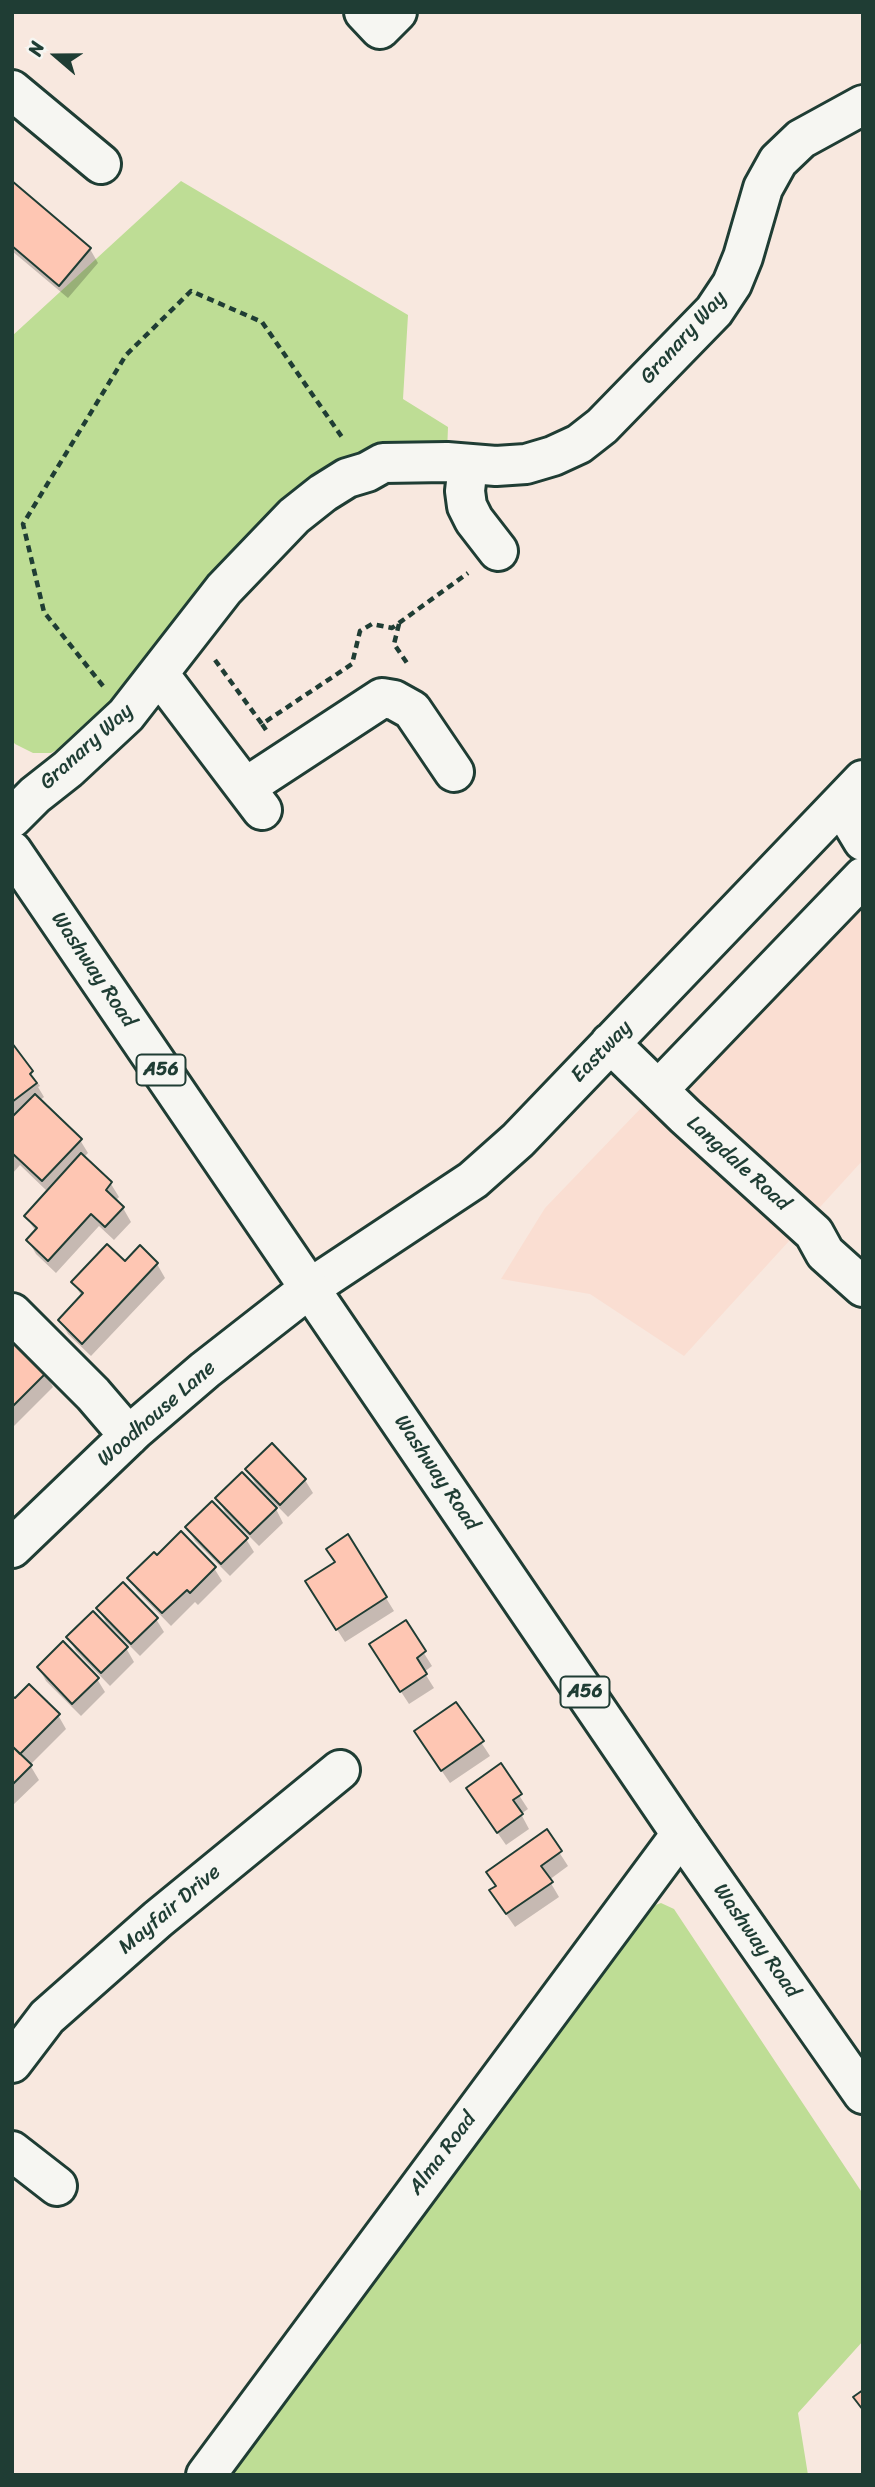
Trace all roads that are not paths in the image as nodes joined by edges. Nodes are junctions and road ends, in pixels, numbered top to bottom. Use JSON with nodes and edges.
{"nodes":[{"id":1,"x":364,"y":12,"type":"edge"},
{"id":2,"x":397,"y":12,"type":"edge"},
{"id":3,"x":12,"y":90,"type":"edge"},
{"id":4,"x":863,"y":105,"type":"edge"},
{"id":5,"x":100,"y":164,"type":"dead end"},
{"id":6,"x":468,"y":464,"type":"junction"},
{"id":7,"x":498,"y":551,"type":"road end"},
{"id":8,"x":159,"y":674,"type":"junction"},
{"id":9,"x":454,"y":772,"type":"dead end"},
{"id":10,"x":863,"y":780,"type":"edge"},
{"id":11,"x":837,"y":808,"type":"junction"},
{"id":12,"x":12,"y":818,"type":"edge"},
{"id":13,"x":863,"y":841,"type":"edge"},
{"id":14,"x":12,"y":851,"type":"edge"},
{"id":15,"x":863,"y":877,"type":"edge"},
{"id":16,"x":610,"y":1043,"type":"junction"},
{"id":17,"x":659,"y":1089,"type":"junction"},
{"id":18,"x":863,"y":1287,"type":"edge"},
{"id":19,"x":310,"y":1288,"type":"junction"},
{"id":20,"x":12,"y":1313,"type":"edge"},
{"id":21,"x":129,"y":1436,"type":"junction"},
{"id":22,"x":12,"y":1548,"type":"edge"},
{"id":23,"x":340,"y":1770,"type":"dead end"},
{"id":24,"x":681,"y":1834,"type":"junction"},
{"id":25,"x":12,"y":2063,"type":"edge"},
{"id":26,"x":863,"y":2094,"type":"edge"},
{"id":27,"x":12,"y":2151,"type":"edge"},
{"id":28,"x":57,"y":2186,"type":"dead end"},
{"id":29,"x":206,"y":2475,"type":"edge"}],
"edges":[{"from":1,"to":2,"type":"main road"},
{"from":3,"to":5,"type":"main road"},
{"from":4,"to":6,"type":"main road","name":"Granary Way"},
{"from":6,"to":7,"type":"main road"},
{"from":6,"to":8,"type":"main road","name":"Granary Way"},
{"from":8,"to":9,"type":"main road"},
{"from":8,"to":12,"type":"main road","name":"Granary Way"},
{"from":10,"to":11,"type":"main road","name":"Eastway"},
{"from":11,"to":13,"type":"main road"},
{"from":11,"to":16,"type":"main road","name":"Eastway"},
{"from":14,"to":19,"type":"main road","name":"Washway Road","number":"A56"},
{"from":15,"to":17,"type":"main road"},
{"from":16,"to":17,"type":"main road","name":"Langdale Road"},
{"from":16,"to":19,"type":"main road","name":"Eastway"},
{"from":17,"to":18,"type":"main road","name":"Langdale Road"},
{"from":19,"to":21,"type":"main road","name":"Woodhouse Lane"},
{"from":19,"to":24,"type":"main road","name":"Washway Road","number":"A56"},
{"from":20,"to":21,"type":"main road"},
{"from":21,"to":22,"type":"main road","name":"Woodhouse Lane"},
{"from":23,"to":25,"type":"main road","name":"Mayfair Drive"},
{"from":24,"to":26,"type":"main road","name":"Washway Road","number":"A56"},
{"from":24,"to":29,"type":"main road","name":"Alma Road"},
{"from":27,"to":28,"type":"main road"}]}
